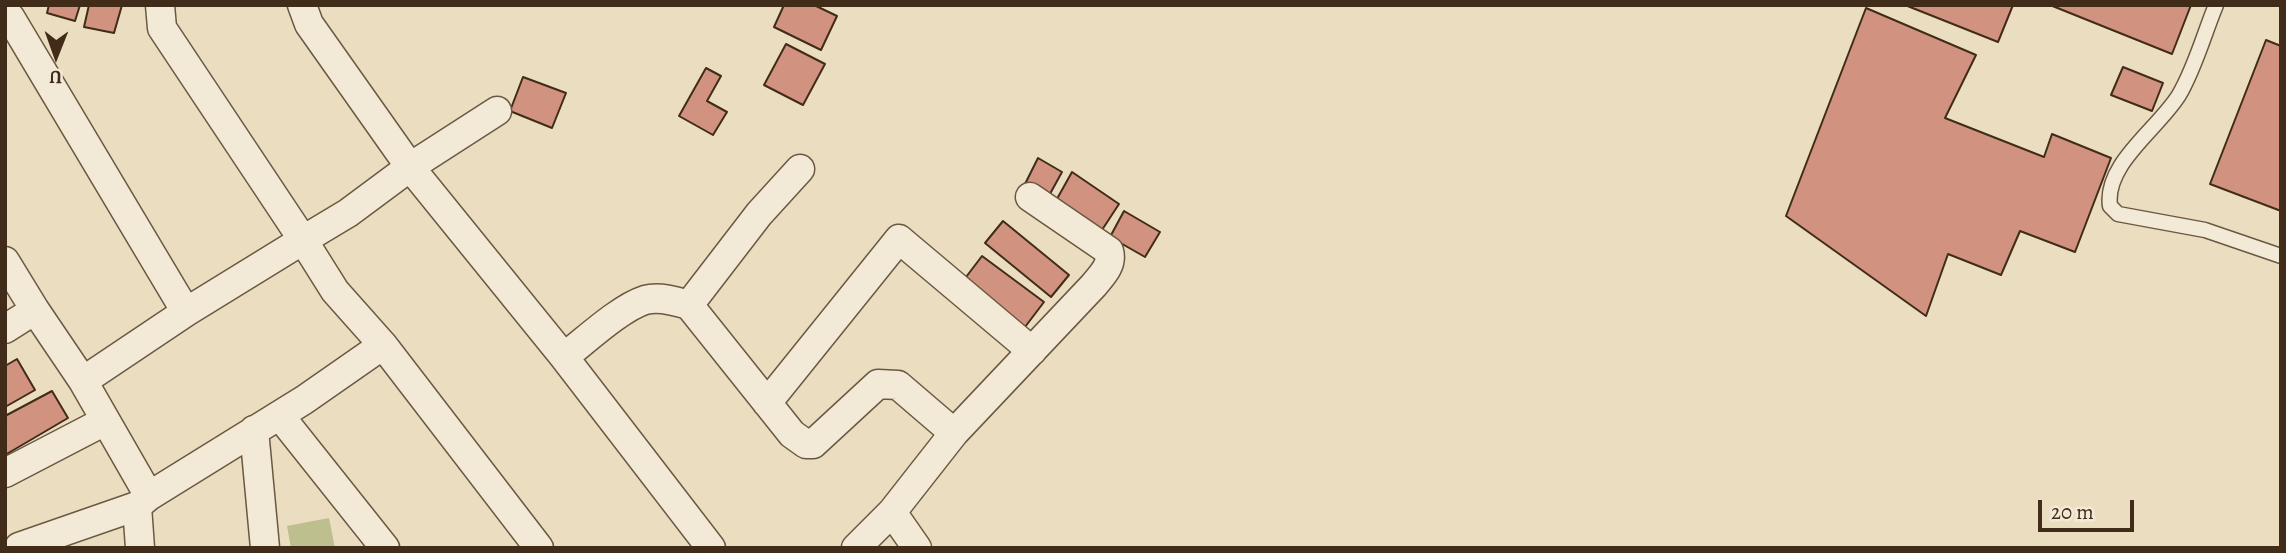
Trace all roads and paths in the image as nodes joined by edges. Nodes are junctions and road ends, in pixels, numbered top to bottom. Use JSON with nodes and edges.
{"nodes":[{"id":1,"x":160,"y":5,"type":"edge"},
{"id":2,"x":302,"y":5,"type":"edge"},
{"id":3,"x":2216,"y":5,"type":"edge"},
{"id":4,"x":9,"y":15,"type":"edge"},
{"id":5,"x":497,"y":111,"type":"dead end"},
{"id":6,"x":410,"y":167,"type":"junction"},
{"id":7,"x":800,"y":169,"type":"dead end"},
{"id":8,"x":1030,"y":197,"type":"dead end"},
{"id":9,"x":303,"y":240,"type":"junction"},
{"id":10,"x":2281,"y":256,"type":"edge"},
{"id":11,"x":5,"y":261,"type":"edge"},
{"id":12,"x":689,"y":305,"type":"junction"},
{"id":13,"x":34,"y":310,"type":"junction"},
{"id":14,"x":186,"y":312,"type":"junction"},
{"id":15,"x":5,"y":329,"type":"edge"},
{"id":16,"x":383,"y":345,"type":"junction"},
{"id":17,"x":1032,"y":351,"type":"junction"},
{"id":18,"x":564,"y":357,"type":"junction"},
{"id":19,"x":83,"y":381,"type":"junction"},
{"id":20,"x":767,"y":403,"type":"junction"},
{"id":21,"x":280,"y":416,"type":"junction"},
{"id":22,"x":105,"y":421,"type":"junction"},
{"id":23,"x":254,"y":430,"type":"junction"},
{"id":24,"x":954,"y":433,"type":"junction"},
{"id":25,"x":5,"y":473,"type":"edge"},
{"id":26,"x":143,"y":501,"type":"junction"},
{"id":27,"x":892,"y":512,"type":"junction"},
{"id":28,"x":19,"y":547,"type":"edge"},
{"id":29,"x":140,"y":548,"type":"edge"},
{"id":30,"x":265,"y":548,"type":"edge"},
{"id":31,"x":385,"y":548,"type":"edge"},
{"id":32,"x":539,"y":548,"type":"edge"},
{"id":33,"x":711,"y":548,"type":"edge"},
{"id":34,"x":856,"y":548,"type":"edge"},
{"id":35,"x":917,"y":548,"type":"edge"}],
"edges":[{"from":1,"to":9,"type":"street"},
{"from":2,"to":6,"type":"street"},
{"from":3,"to":10,"type":"lane"},
{"from":4,"to":14,"type":"street"},
{"from":5,"to":6,"type":"street"},
{"from":6,"to":9,"type":"street"},
{"from":6,"to":18,"type":"street"},
{"from":7,"to":12,"type":"street"},
{"from":8,"to":17,"type":"street"},
{"from":9,"to":14,"type":"street"},
{"from":9,"to":16,"type":"street"},
{"from":11,"to":13,"type":"street"},
{"from":12,"to":18,"type":"street"},
{"from":12,"to":20,"type":"street"},
{"from":13,"to":15,"type":"street"},
{"from":13,"to":19,"type":"street"},
{"from":14,"to":19,"type":"street"},
{"from":16,"to":21,"type":"street"},
{"from":16,"to":32,"type":"street"},
{"from":17,"to":20,"type":"street"},
{"from":17,"to":24,"type":"street"},
{"from":18,"to":33,"type":"street"},
{"from":19,"to":22,"type":"street"},
{"from":20,"to":24,"type":"street"},
{"from":21,"to":23,"type":"street"},
{"from":21,"to":31,"type":"street"},
{"from":22,"to":25,"type":"street"},
{"from":22,"to":26,"type":"street"},
{"from":23,"to":26,"type":"street"},
{"from":23,"to":30,"type":"street"},
{"from":24,"to":27,"type":"street"},
{"from":26,"to":28,"type":"street"},
{"from":26,"to":29,"type":"street"},
{"from":27,"to":34,"type":"street"},
{"from":27,"to":35,"type":"street"}]}
